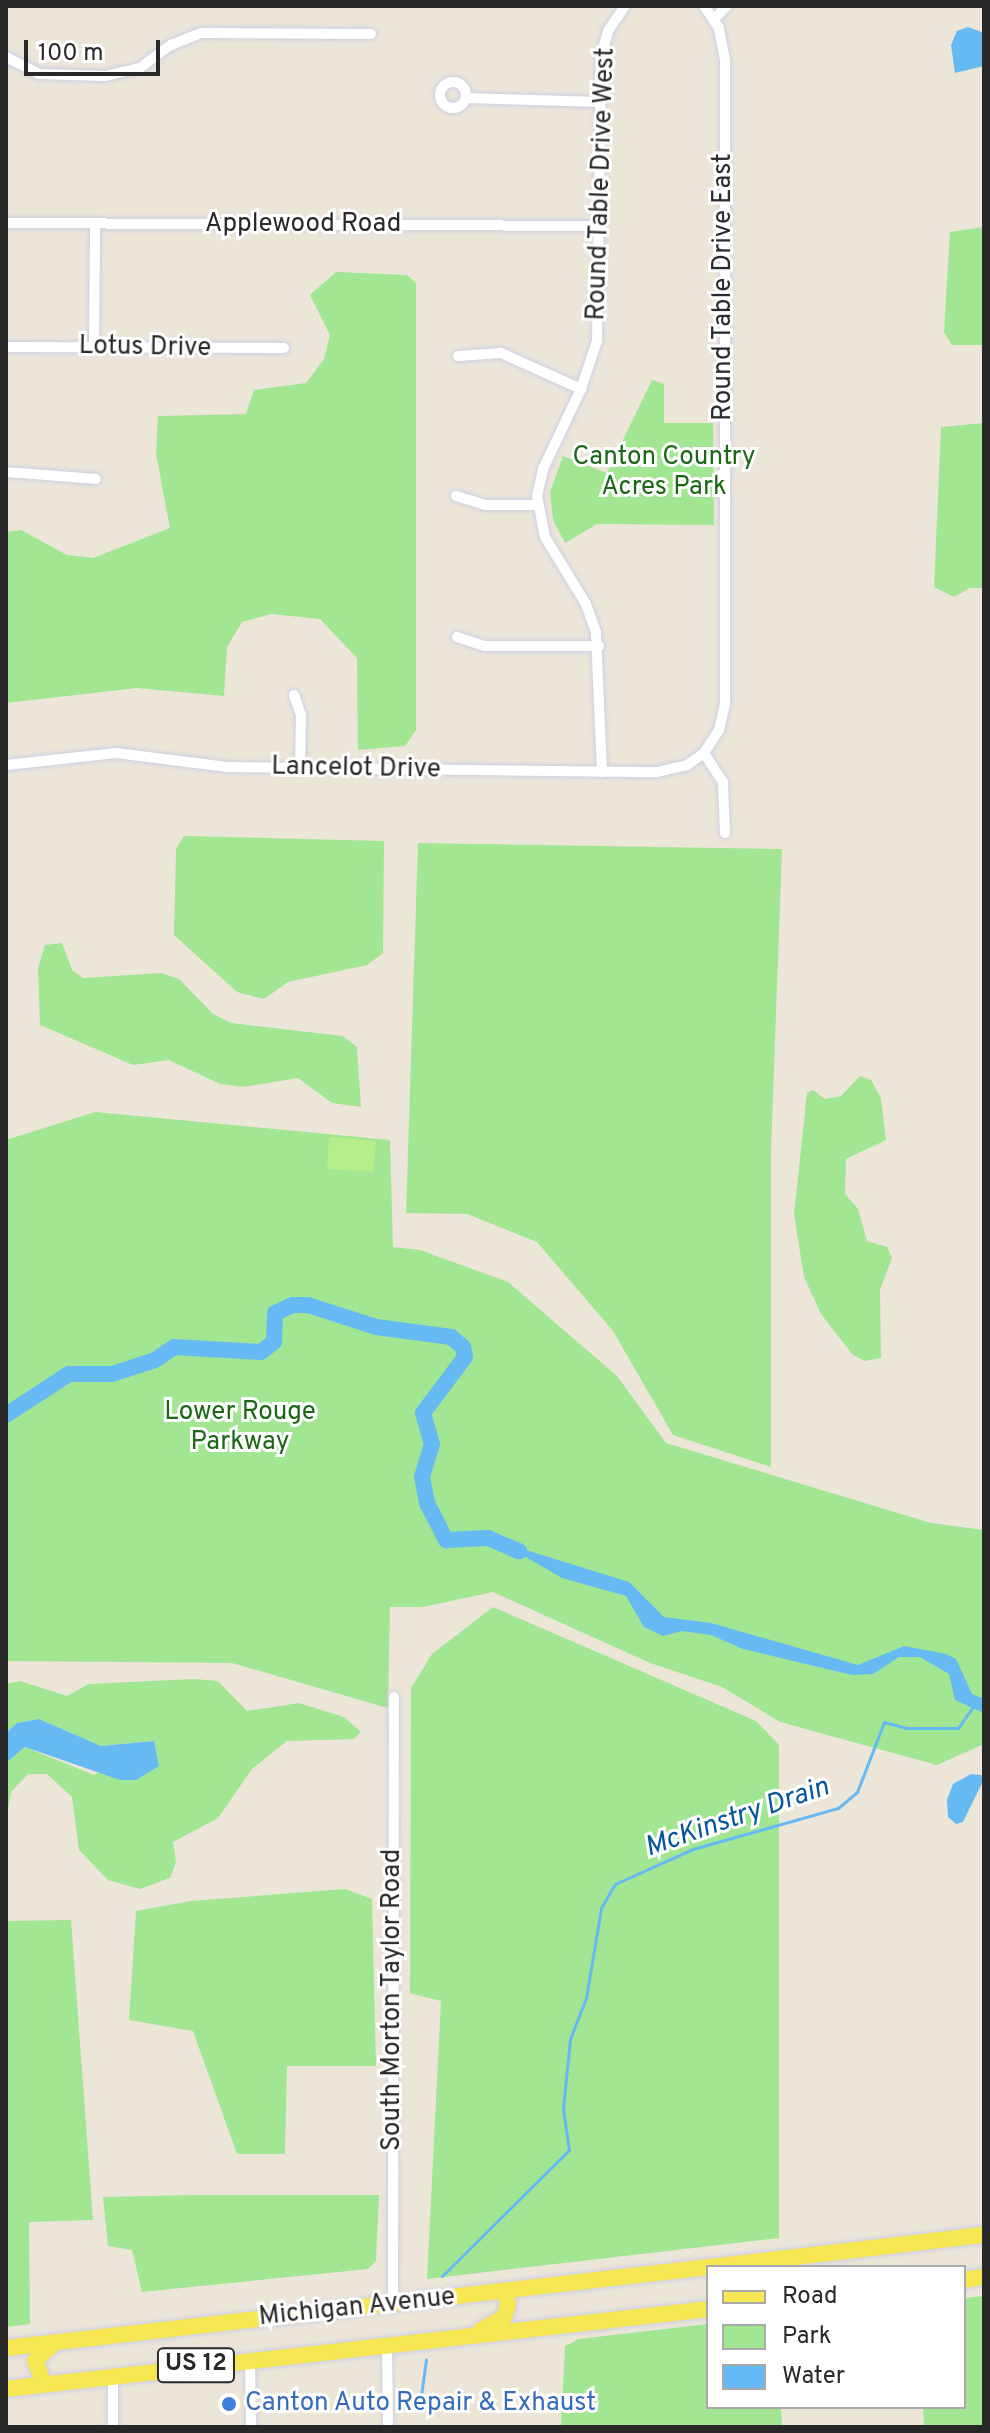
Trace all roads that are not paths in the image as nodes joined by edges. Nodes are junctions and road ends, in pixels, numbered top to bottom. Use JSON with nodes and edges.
{"nodes":[{"id":1,"x":625,"y":6,"type":"edge"},
{"id":2,"x":704,"y":6,"type":"edge"},
{"id":3,"x":727,"y":6,"type":"edge"},
{"id":4,"x":715,"y":18,"type":"junction"},
{"id":5,"x":371,"y":34,"type":"dead end"},
{"id":6,"x":6,"y":57,"type":"edge"},
{"id":7,"x":466,"y":98,"type":"dead end"},
{"id":8,"x":600,"y":102,"type":"junction"},
{"id":9,"x":6,"y":223,"type":"edge"},
{"id":10,"x":95,"y":224,"type":"junction"},
{"id":11,"x":600,"y":226,"type":"junction"},
{"id":12,"x":6,"y":347,"type":"edge"},
{"id":13,"x":94,"y":348,"type":"junction"},
{"id":14,"x":284,"y":348,"type":"dead end"},
{"id":15,"x":458,"y":356,"type":"dead end"},
{"id":16,"x":581,"y":389,"type":"junction"},
{"id":17,"x":6,"y":472,"type":"edge"},
{"id":18,"x":96,"y":479,"type":"dead end"},
{"id":19,"x":456,"y":496,"type":"dead end"},
{"id":20,"x":537,"y":505,"type":"junction"},
{"id":21,"x":457,"y":637,"type":"dead end"},
{"id":22,"x":599,"y":646,"type":"junction"},
{"id":23,"x":294,"y":695,"type":"dead end"},
{"id":24,"x":704,"y":753,"type":"junction"},
{"id":25,"x":6,"y":765,"type":"edge"},
{"id":26,"x":300,"y":769,"type":"junction"},
{"id":27,"x":602,"y":772,"type":"junction"},
{"id":28,"x":725,"y":833,"type":"dead end"},
{"id":29,"x":394,"y":1697,"type":"dead end"},
{"id":30,"x":984,"y":2235,"type":"edge"},
{"id":31,"x":726,"y":2265,"type":"edge"},
{"id":32,"x":706,"y":2267,"type":"edge"},
{"id":33,"x":505,"y":2291,"type":"junction"},
{"id":34,"x":393,"y":2304,"type":"junction"},
{"id":35,"x":706,"y":2309,"type":"edge"},
{"id":36,"x":472,"y":2335,"type":"junction"},
{"id":37,"x":54,"y":2343,"type":"junction"},
{"id":38,"x":387,"y":2345,"type":"junction"},
{"id":39,"x":6,"y":2348,"type":"edge"},
{"id":40,"x":250,"y":2360,"type":"junction"},
{"id":41,"x":113,"y":2375,"type":"junction"},
{"id":42,"x":44,"y":2384,"type":"junction"},
{"id":43,"x":6,"y":2389,"type":"edge"},
{"id":44,"x":113,"y":2427,"type":"edge"},
{"id":45,"x":251,"y":2427,"type":"edge"},
{"id":46,"x":388,"y":2427,"type":"edge"}],
"edges":[{"from":1,"to":8,"type":"street","name":"Round Table Drive West"},
{"from":2,"to":4,"type":"street","name":"Round Table Drive East"},
{"from":3,"to":4,"type":"street"},
{"from":4,"to":24,"type":"street","name":"Round Table Drive East"},
{"from":5,"to":6,"type":"street"},
{"from":7,"to":8,"type":"street"},
{"from":8,"to":11,"type":"street","name":"Round Table Drive West"},
{"from":9,"to":10,"type":"street","name":"Applewood Road"},
{"from":10,"to":11,"type":"street","name":"Applewood Road"},
{"from":10,"to":13,"type":"street"},
{"from":11,"to":16,"type":"street","name":"Round Table Drive West"},
{"from":12,"to":13,"type":"street","name":"Lotus Drive"},
{"from":13,"to":14,"type":"street","name":"Lotus Drive"},
{"from":15,"to":16,"type":"street"},
{"from":16,"to":20,"type":"street","name":"Round Table Drive West"},
{"from":17,"to":18,"type":"street"},
{"from":19,"to":20,"type":"street"},
{"from":20,"to":22,"type":"street","name":"Round Table Drive West"},
{"from":21,"to":22,"type":"street"},
{"from":22,"to":27,"type":"street","name":"Round Table Drive West"},
{"from":23,"to":26,"type":"street"},
{"from":24,"to":27,"type":"street","name":"Lancelot Drive"},
{"from":24,"to":28,"type":"street"},
{"from":25,"to":26,"type":"street","name":"Lancelot Drive"},
{"from":26,"to":27,"type":"street","name":"Lancelot Drive"},
{"from":29,"to":34,"type":"street","name":"South Morton Taylor Road"},
{"from":30,"to":31,"type":"main road","name":"Michigan Avenue","number":"US 12"},
{"from":32,"to":33,"type":"main road","name":"Michigan Avenue","number":"US 12"},
{"from":33,"to":34,"type":"main road","name":"Michigan Avenue","number":"US 12"},
{"from":33,"to":36,"type":"main road"},
{"from":34,"to":37,"type":"main road","name":"Michigan Avenue","number":"US 12"},
{"from":35,"to":36,"type":"main road","name":"Michigan Avenue","number":"US 12"},
{"from":36,"to":38,"type":"main road","name":"Michigan Avenue","number":"US 12"},
{"from":37,"to":39,"type":"main road","name":"Michigan Avenue","number":"US 12"},
{"from":37,"to":42,"type":"main road"},
{"from":38,"to":40,"type":"main road","name":"Michigan Avenue","number":"US 12"},
{"from":38,"to":46,"type":"street"},
{"from":40,"to":41,"type":"main road","name":"Michigan Avenue","number":"US 12"},
{"from":40,"to":45,"type":"street"},
{"from":41,"to":42,"type":"main road","name":"Michigan Avenue","number":"US 12"},
{"from":41,"to":44,"type":"street"},
{"from":42,"to":43,"type":"main road","name":"Michigan Avenue","number":"US 12"}]}
